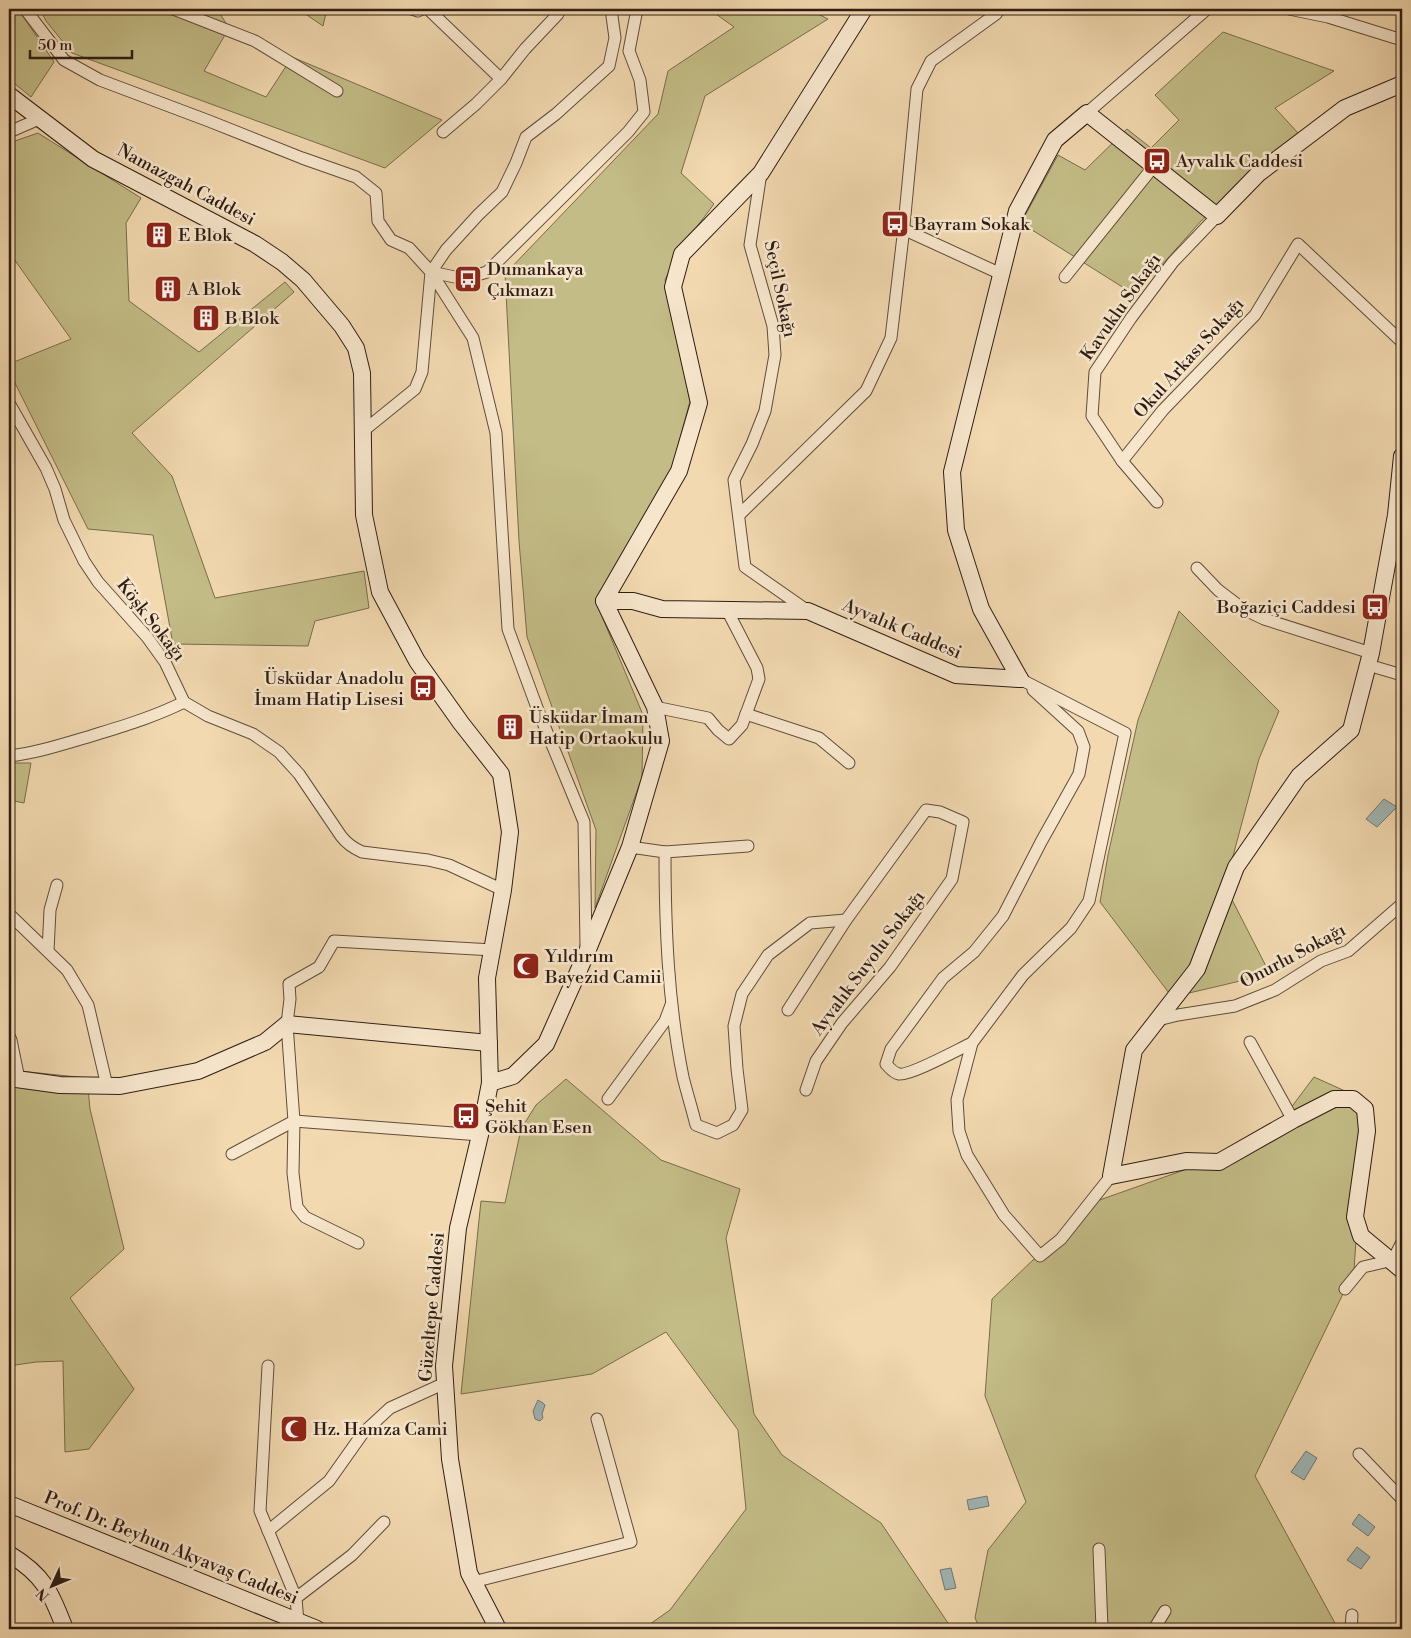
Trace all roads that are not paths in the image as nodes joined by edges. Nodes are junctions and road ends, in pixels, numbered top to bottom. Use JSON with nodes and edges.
{"nodes":[{"id":1,"x":25,"y":9,"type":"edge"},
{"id":2,"x":173,"y":9,"type":"edge"},
{"id":3,"x":412,"y":9,"type":"edge"},
{"id":4,"x":422,"y":9,"type":"edge"},
{"id":5,"x":428,"y":9,"type":"edge"},
{"id":6,"x":558,"y":9,"type":"edge"},
{"id":7,"x":611,"y":9,"type":"edge"},
{"id":8,"x":637,"y":9,"type":"edge"},
{"id":9,"x":864,"y":9,"type":"edge"},
{"id":10,"x":1000,"y":9,"type":"edge"},
{"id":11,"x":1207,"y":9,"type":"edge"},
{"id":12,"x":1289,"y":9,"type":"edge"},
{"id":13,"x":615,"y":38,"type":"junction"},
{"id":14,"x":631,"y":40,"type":"junction"},
{"id":15,"x":1402,"y":40,"type":"edge"},
{"id":16,"x":501,"y":79,"type":"junction"},
{"id":17,"x":1402,"y":84,"type":"edge"},
{"id":18,"x":337,"y":91,"type":"dead end"},
{"id":19,"x":9,"y":95,"type":"edge"},
{"id":20,"x":1087,"y":113,"type":"junction"},
{"id":21,"x":39,"y":119,"type":"junction"},
{"id":22,"x":9,"y":132,"type":"edge"},
{"id":23,"x":443,"y":132,"type":"dead end"},
{"id":24,"x":1154,"y":166,"type":"junction"},
{"id":25,"x":761,"y":173,"type":"junction"},
{"id":26,"x":1217,"y":216,"type":"junction"},
{"id":27,"x":903,"y":229,"type":"junction"},
{"id":28,"x":431,"y":272,"type":"junction"},
{"id":29,"x":1001,"y":274,"type":"junction"},
{"id":30,"x":1065,"y":277,"type":"dead end"},
{"id":31,"x":1402,"y":342,"type":"edge"},
{"id":32,"x":9,"y":403,"type":"edge"},
{"id":33,"x":362,"y":432,"type":"junction"},
{"id":34,"x":1402,"y":456,"type":"edge"},
{"id":35,"x":1122,"y":461,"type":"junction"},
{"id":36,"x":1157,"y":502,"type":"dead end"},
{"id":37,"x":739,"y":515,"type":"junction"},
{"id":38,"x":1399,"y":516,"type":"edge"},
{"id":39,"x":1197,"y":568,"type":"dead end"},
{"id":40,"x":604,"y":601,"type":"junction"},
{"id":41,"x":726,"y":610,"type":"junction"},
{"id":42,"x":808,"y":611,"type":"junction"},
{"id":43,"x":1370,"y":659,"type":"junction"},
{"id":44,"x":1402,"y":675,"type":"edge"},
{"id":45,"x":1020,"y":678,"type":"junction"},
{"id":46,"x":184,"y":702,"type":"junction"},
{"id":47,"x":655,"y":708,"type":"junction"},
{"id":48,"x":746,"y":714,"type":"junction"},
{"id":49,"x":9,"y":756,"type":"edge"},
{"id":50,"x":849,"y":763,"type":"dead end"},
{"id":51,"x":748,"y":846,"type":"dead end"},
{"id":52,"x":630,"y":847,"type":"junction"},
{"id":53,"x":665,"y":852,"type":"junction"},
{"id":54,"x":57,"y":886,"type":"dead end"},
{"id":55,"x":503,"y":890,"type":"junction"},
{"id":56,"x":1402,"y":904,"type":"edge"},
{"id":57,"x":9,"y":914,"type":"edge"},
{"id":58,"x":846,"y":920,"type":"junction"},
{"id":59,"x":493,"y":950,"type":"junction"},
{"id":60,"x":48,"y":951,"type":"junction"},
{"id":61,"x":586,"y":954,"type":"junction"},
{"id":62,"x":672,"y":1003,"type":"junction"},
{"id":63,"x":788,"y":1010,"type":"dead end"},
{"id":64,"x":1158,"y":1020,"type":"junction"},
{"id":65,"x":287,"y":1024,"type":"junction"},
{"id":66,"x":9,"y":1036,"type":"edge"},
{"id":67,"x":1250,"y":1042,"type":"dead end"},
{"id":68,"x":489,"y":1043,"type":"junction"},
{"id":69,"x":972,"y":1043,"type":"junction"},
{"id":70,"x":14,"y":1079,"type":"edge"},
{"id":71,"x":490,"y":1083,"type":"junction"},
{"id":72,"x":107,"y":1086,"type":"junction"},
{"id":73,"x":806,"y":1090,"type":"dead end"},
{"id":74,"x":608,"y":1099,"type":"dead end"},
{"id":75,"x":1293,"y":1120,"type":"junction"},
{"id":76,"x":294,"y":1121,"type":"junction"},
{"id":77,"x":480,"y":1135,"type":"junction"},
{"id":78,"x":232,"y":1154,"type":"dead end"},
{"id":79,"x":1111,"y":1176,"type":"junction"},
{"id":80,"x":1402,"y":1242,"type":"edge"},
{"id":81,"x":358,"y":1243,"type":"dead end"},
{"id":82,"x":1397,"y":1265,"type":"edge"},
{"id":83,"x":1345,"y":1289,"type":"dead end"},
{"id":84,"x":268,"y":1366,"type":"dead end"},
{"id":85,"x":445,"y":1383,"type":"junction"},
{"id":86,"x":597,"y":1419,"type":"dead end"},
{"id":87,"x":1359,"y":1454,"type":"dead end"},
{"id":88,"x":1402,"y":1499,"type":"edge"},
{"id":89,"x":9,"y":1504,"type":"edge"},
{"id":90,"x":384,"y":1522,"type":"dead end"},
{"id":91,"x":268,"y":1531,"type":"junction"},
{"id":92,"x":1099,"y":1549,"type":"dead end"},
{"id":93,"x":9,"y":1554,"type":"edge"},
{"id":94,"x":473,"y":1582,"type":"junction"},
{"id":95,"x":296,"y":1598,"type":"junction"},
{"id":96,"x":1165,"y":1612,"type":"dead end"},
{"id":97,"x":1352,"y":1615,"type":"dead end"},
{"id":98,"x":298,"y":1622,"type":"junction"},
{"id":99,"x":65,"y":1629,"type":"edge"},
{"id":100,"x":317,"y":1629,"type":"edge"},
{"id":101,"x":498,"y":1629,"type":"edge"},
{"id":102,"x":1102,"y":1629,"type":"edge"},
{"id":103,"x":1154,"y":1629,"type":"edge"},
{"id":104,"x":1351,"y":1629,"type":"edge"}],
"edges":[{"from":1,"to":28,"type":"street"},
{"from":2,"to":18,"type":"street"},
{"from":3,"to":4,"type":"street"},
{"from":5,"to":16,"type":"street"},
{"from":6,"to":16,"type":"street"},
{"from":7,"to":13,"type":"street"},
{"from":8,"to":14,"type":"street"},
{"from":9,"to":25,"type":"street"},
{"from":10,"to":27,"type":"street"},
{"from":11,"to":20,"type":"street"},
{"from":12,"to":15,"type":"street"},
{"from":13,"to":14,"type":"street"},
{"from":13,"to":28,"type":"street"},
{"from":14,"to":28,"type":"street"},
{"from":16,"to":23,"type":"street"},
{"from":17,"to":26,"type":"street"},
{"from":19,"to":21,"type":"street","name":"Namazgah Caddesi"},
{"from":20,"to":24,"type":"street"},
{"from":20,"to":29,"type":"street"},
{"from":21,"to":22,"type":"street"},
{"from":21,"to":33,"type":"street","name":"Namazgah Caddesi"},
{"from":24,"to":26,"type":"street"},
{"from":24,"to":30,"type":"street"},
{"from":25,"to":37,"type":"street","name":"Seçil Sokağı"},
{"from":25,"to":40,"type":"street"},
{"from":26,"to":35,"type":"street","name":"Kavuklu Sokağı"},
{"from":27,"to":29,"type":"street"},
{"from":27,"to":37,"type":"street"},
{"from":28,"to":33,"type":"street"},
{"from":28,"to":61,"type":"street"},
{"from":29,"to":45,"type":"street"},
{"from":31,"to":35,"type":"street","name":"Okul Arkası Sokağı"},
{"from":32,"to":46,"type":"street","name":"Köşk Sokağı"},
{"from":33,"to":55,"type":"street","name":"Namazgah Caddesi"},
{"from":34,"to":38,"type":"street"},
{"from":35,"to":36,"type":"street","name":"Kavuklu Sokağı"},
{"from":37,"to":42,"type":"street","name":"Seçil Sokağı"},
{"from":38,"to":43,"type":"street"},
{"from":39,"to":43,"type":"street"},
{"from":40,"to":41,"type":"street","name":"Ayvalık Caddesi"},
{"from":40,"to":47,"type":"street"},
{"from":41,"to":42,"type":"street","name":"Ayvalık Caddesi"},
{"from":41,"to":48,"type":"street"},
{"from":42,"to":45,"type":"street","name":"Ayvalık Caddesi"},
{"from":43,"to":44,"type":"street"},
{"from":43,"to":64,"type":"street"},
{"from":45,"to":69,"type":"street"},
{"from":45,"to":69,"type":"street"},
{"from":46,"to":49,"type":"street"},
{"from":46,"to":55,"type":"street"},
{"from":47,"to":48,"type":"street"},
{"from":47,"to":52,"type":"street"},
{"from":48,"to":50,"type":"street"},
{"from":51,"to":53,"type":"street"},
{"from":52,"to":53,"type":"street"},
{"from":52,"to":61,"type":"street"},
{"from":53,"to":62,"type":"street"},
{"from":54,"to":60,"type":"street"},
{"from":55,"to":59,"type":"street","name":"Güzeltepe Caddesi"},
{"from":56,"to":64,"type":"street","name":"Onurlu Sokağı"},
{"from":57,"to":60,"type":"street"},
{"from":58,"to":62,"type":"street"},
{"from":58,"to":63,"type":"street","name":"Ayvalık Suyolu Sokağı"},
{"from":58,"to":73,"type":"street","name":"Ayvalık Suyolu Sokağı"},
{"from":59,"to":65,"type":"street"},
{"from":59,"to":68,"type":"street","name":"Güzeltepe Caddesi"},
{"from":60,"to":72,"type":"street"},
{"from":61,"to":71,"type":"street"},
{"from":62,"to":74,"type":"street"},
{"from":64,"to":79,"type":"street"},
{"from":65,"to":68,"type":"street"},
{"from":65,"to":72,"type":"street"},
{"from":65,"to":76,"type":"street"},
{"from":66,"to":70,"type":"street"},
{"from":67,"to":75,"type":"street"},
{"from":68,"to":71,"type":"street","name":"Güzeltepe Caddesi"},
{"from":69,"to":79,"type":"street"},
{"from":70,"to":72,"type":"street"},
{"from":71,"to":77,"type":"street","name":"Güzeltepe Caddesi"},
{"from":75,"to":79,"type":"street"},
{"from":75,"to":82,"type":"street"},
{"from":76,"to":77,"type":"street"},
{"from":76,"to":78,"type":"street"},
{"from":76,"to":81,"type":"street"},
{"from":77,"to":85,"type":"street","name":"Güzeltepe Caddesi"},
{"from":80,"to":82,"type":"street"},
{"from":82,"to":83,"type":"street"},
{"from":84,"to":91,"type":"street"},
{"from":85,"to":91,"type":"street"},
{"from":85,"to":94,"type":"street","name":"Güzeltepe Caddesi"},
{"from":86,"to":94,"type":"street"},
{"from":87,"to":88,"type":"street"},
{"from":89,"to":98,"type":"street","name":"Prof. Dr. Beyhun Akyavaş Caddesi"},
{"from":90,"to":95,"type":"street"},
{"from":91,"to":95,"type":"street"},
{"from":92,"to":102,"type":"street"},
{"from":93,"to":99,"type":"street"},
{"from":94,"to":101,"type":"street","name":"Güzeltepe Caddesi"},
{"from":95,"to":98,"type":"street"},
{"from":96,"to":103,"type":"street"},
{"from":97,"to":104,"type":"street"},
{"from":98,"to":100,"type":"street","name":"Prof. Dr. Beyhun Akyavaş Caddesi"}]}
